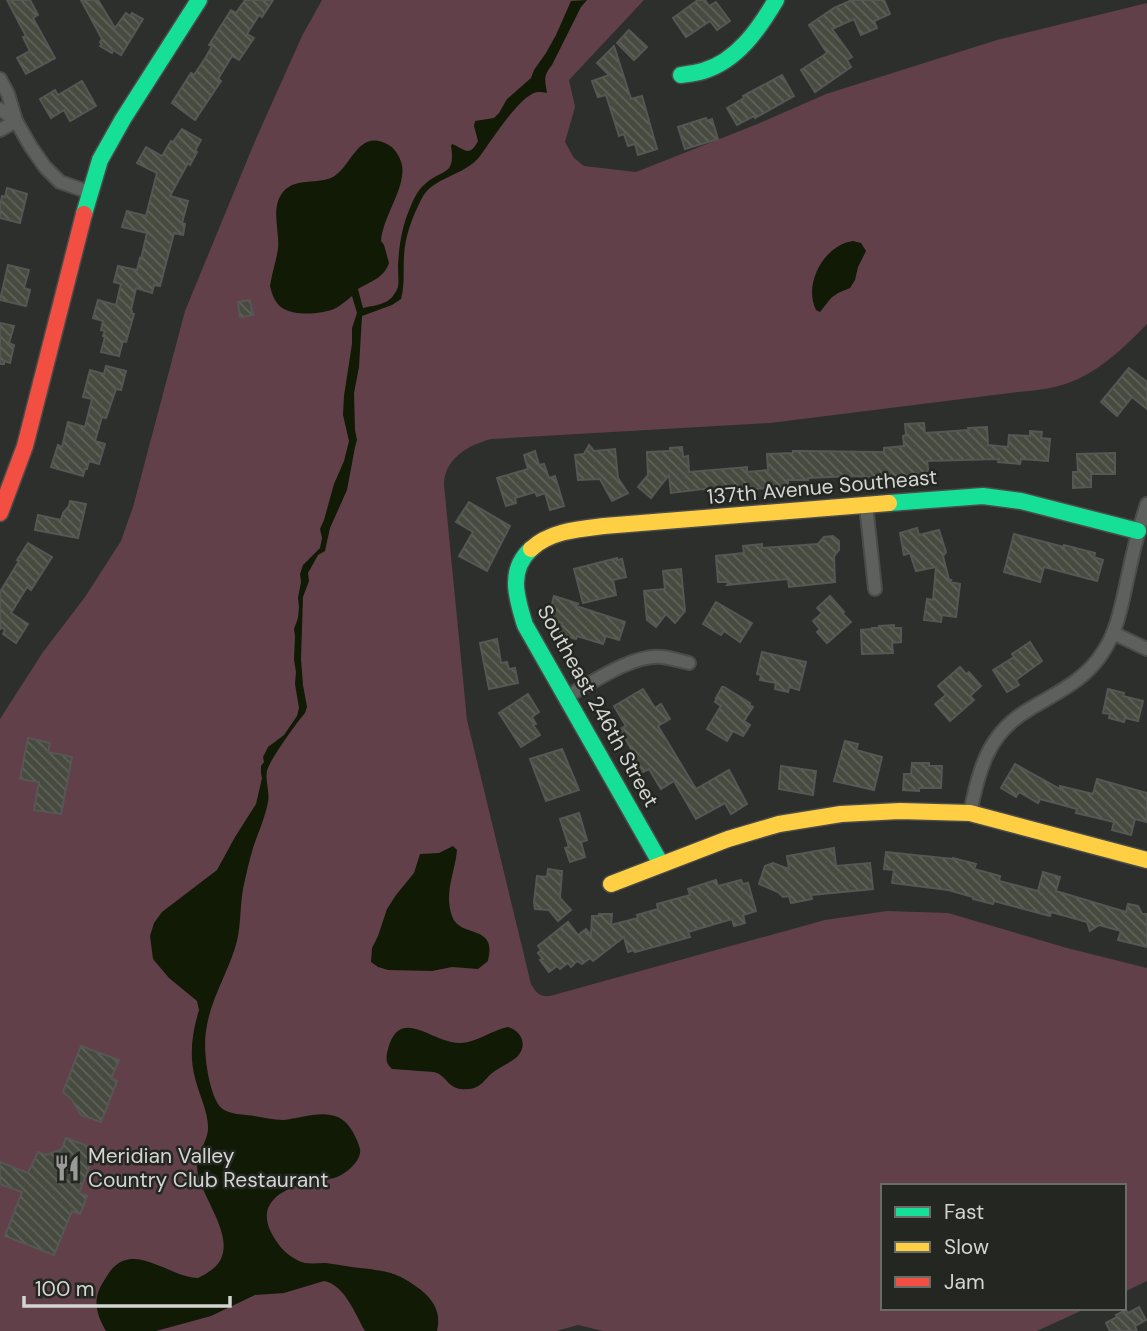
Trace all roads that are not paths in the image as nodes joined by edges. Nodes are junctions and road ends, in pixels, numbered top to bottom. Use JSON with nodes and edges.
{"nodes":[{"id":1,"x":199,"y":0,"type":"edge"},
{"id":2,"x":776,"y":0,"type":"edge"},
{"id":3,"x":681,"y":75,"type":"dead end"},
{"id":4,"x":0,"y":79,"type":"edge"},
{"id":5,"x":0,"y":109,"type":"edge"},
{"id":6,"x":16,"y":121,"type":"junction"},
{"id":7,"x":0,"y":130,"type":"edge"},
{"id":8,"x":89,"y":192,"type":"junction"},
{"id":9,"x":1147,"y":504,"type":"edge"},
{"id":10,"x":866,"y":505,"type":"junction"},
{"id":11,"x":0,"y":513,"type":"edge"},
{"id":12,"x":1138,"y":531,"type":"junction"},
{"id":13,"x":520,"y":564,"type":"joint"},
{"id":14,"x":875,"y":589,"type":"dead end"},
{"id":15,"x":1112,"y":633,"type":"junction"},
{"id":16,"x":1147,"y":649,"type":"edge"},
{"id":17,"x":689,"y":663,"type":"dead end"},
{"id":18,"x":566,"y":697,"type":"junction"},
{"id":19,"x":970,"y":813,"type":"junction"},
{"id":20,"x":1147,"y":860,"type":"edge"},
{"id":21,"x":661,"y":864,"type":"junction"},
{"id":22,"x":611,"y":884,"type":"dead end"}],
"edges":[{"from":1,"to":8,"type":"street"},
{"from":2,"to":3,"type":"street"},
{"from":4,"to":6,"type":"street"},
{"from":5,"to":6,"type":"street"},
{"from":6,"to":7,"type":"street"},
{"from":6,"to":8,"type":"street"},
{"from":8,"to":11,"type":"street"},
{"from":9,"to":12,"type":"street"},
{"from":10,"to":12,"type":"street","name":"137th Avenue Southeast"},
{"from":10,"to":13,"type":"street","name":"137th Avenue Southeast"},
{"from":10,"to":14,"type":"street"},
{"from":12,"to":15,"type":"street"},
{"from":13,"to":18,"type":"street","name":"Southeast 246th Street"},
{"from":15,"to":16,"type":"street"},
{"from":15,"to":19,"type":"street"},
{"from":17,"to":18,"type":"street"},
{"from":18,"to":21,"type":"street","name":"Southeast 246th Street"},
{"from":19,"to":20,"type":"street"},
{"from":19,"to":21,"type":"street"},
{"from":21,"to":22,"type":"street"}]}
